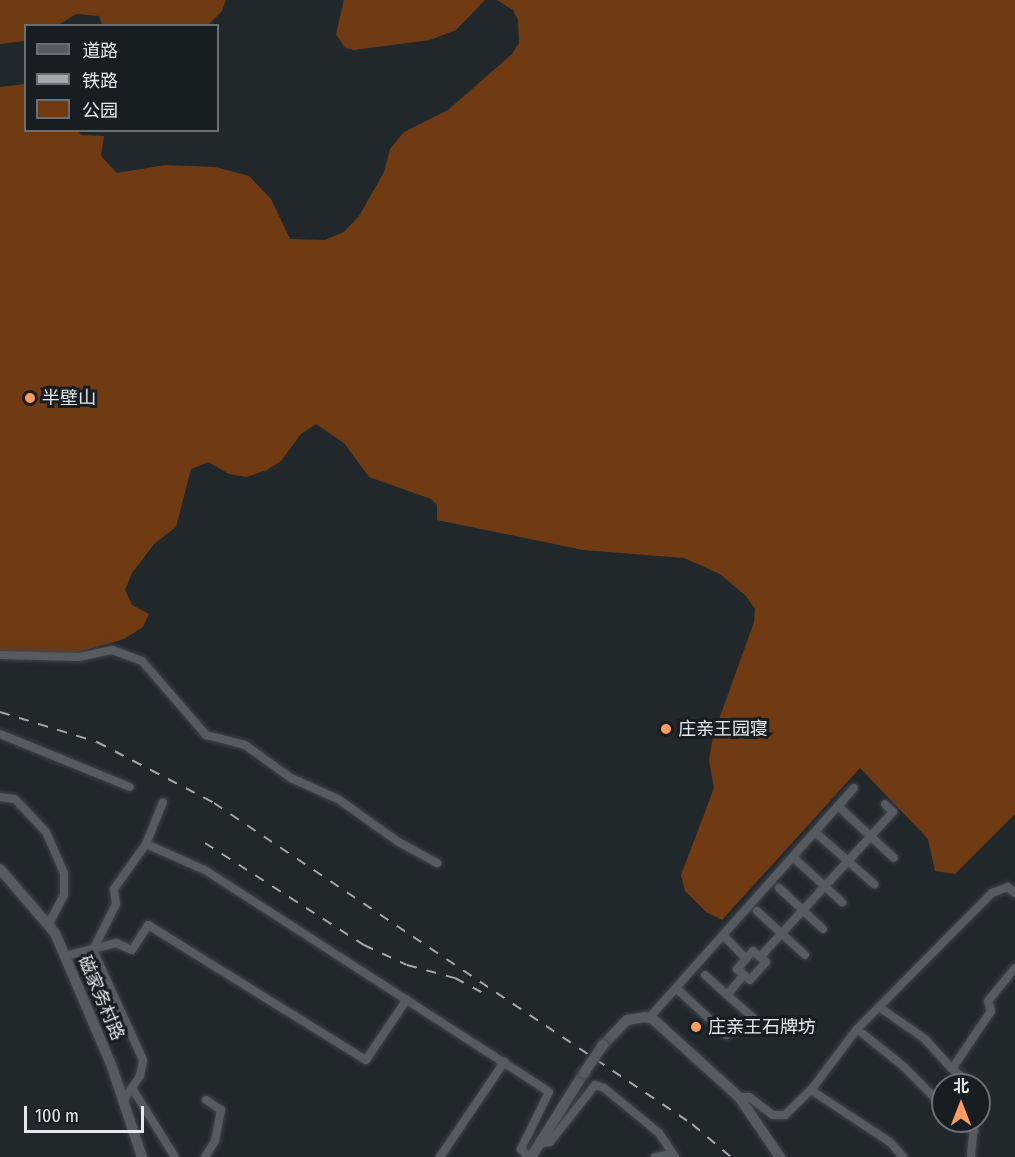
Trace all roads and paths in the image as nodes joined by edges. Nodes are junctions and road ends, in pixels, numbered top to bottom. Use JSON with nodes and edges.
{"nodes":[{"id":1,"x":0,"y":655,"type":"edge"},
{"id":2,"x":0,"y":734,"type":"edge"},
{"id":3,"x":130,"y":787,"type":"dead end"},
{"id":4,"x":854,"y":788,"type":"dead end"},
{"id":5,"x":0,"y":797,"type":"edge"},
{"id":6,"x":163,"y":802,"type":"dead end"},
{"id":7,"x":885,"y":804,"type":"dead end"},
{"id":8,"x":838,"y":806,"type":"junction"},
{"id":9,"x":815,"y":832,"type":"junction"},
{"id":10,"x":871,"y":837,"type":"junction"},
{"id":11,"x":146,"y":844,"type":"junction"},
{"id":12,"x":793,"y":857,"type":"junction"},
{"id":13,"x":894,"y":858,"type":"dead end"},
{"id":14,"x":848,"y":861,"type":"junction"},
{"id":15,"x":437,"y":863,"type":"dead end"},
{"id":16,"x":0,"y":869,"type":"edge"},
{"id":17,"x":874,"y":884,"type":"dead end"},
{"id":18,"x":825,"y":886,"type":"junction"},
{"id":19,"x":779,"y":888,"type":"dead end"},
{"id":20,"x":1015,"y":893,"type":"edge"},
{"id":21,"x":842,"y":902,"type":"dead end"},
{"id":22,"x":803,"y":910,"type":"junction"},
{"id":23,"x":758,"y":911,"type":"dead end"},
{"id":24,"x":49,"y":923,"type":"junction"},
{"id":25,"x":823,"y":929,"type":"dead end"},
{"id":26,"x":782,"y":933,"type":"junction"},
{"id":27,"x":723,"y":935,"type":"junction"},
{"id":28,"x":93,"y":950,"type":"junction"},
{"id":29,"x":805,"y":955,"type":"dead end"},
{"id":30,"x":65,"y":956,"type":"junction"},
{"id":31,"x":760,"y":957,"type":"junction"},
{"id":32,"x":746,"y":959,"type":"junction"},
{"id":33,"x":1015,"y":968,"type":"edge"},
{"id":34,"x":705,"y":975,"type":"dead end"},
{"id":35,"x":744,"y":975,"type":"junction"},
{"id":36,"x":676,"y":988,"type":"junction"},
{"id":37,"x":727,"y":994,"type":"junction"},
{"id":38,"x":407,"y":999,"type":"junction"},
{"id":39,"x":879,"y":1007,"type":"junction"},
{"id":40,"x":649,"y":1018,"type":"junction"},
{"id":41,"x":753,"y":1018,"type":"dead end"},
{"id":42,"x":857,"y":1029,"type":"junction"},
{"id":43,"x":727,"y":1035,"type":"dead end"},
{"id":44,"x":504,"y":1062,"type":"junction"},
{"id":45,"x":951,"y":1069,"type":"junction"},
{"id":46,"x":957,"y":1073,"type":"edge"},
{"id":47,"x":132,"y":1088,"type":"junction"},
{"id":48,"x":811,"y":1090,"type":"junction"},
{"id":49,"x":931,"y":1094,"type":"edge"},
{"id":50,"x":739,"y":1097,"type":"junction"},
{"id":51,"x":206,"y":1100,"type":"dead end"},
{"id":52,"x":123,"y":1101,"type":"junction"},
{"id":53,"x":974,"y":1133,"type":"edge"},
{"id":54,"x":540,"y":1144,"type":"junction"},
{"id":55,"x":674,"y":1156,"type":"edge"},
{"id":56,"x":142,"y":1157,"type":"edge"},
{"id":57,"x":175,"y":1157,"type":"edge"},
{"id":58,"x":205,"y":1157,"type":"edge"},
{"id":59,"x":440,"y":1157,"type":"edge"},
{"id":60,"x":529,"y":1157,"type":"edge"},
{"id":61,"x":655,"y":1157,"type":"edge"},
{"id":62,"x":780,"y":1157,"type":"edge"},
{"id":63,"x":903,"y":1157,"type":"edge"},
{"id":64,"x":971,"y":1157,"type":"edge"}],
"edges":[{"from":1,"to":15,"type":"street"},
{"from":2,"to":3,"type":"street"},
{"from":4,"to":8,"type":"street"},
{"from":5,"to":24,"type":"street"},
{"from":6,"to":11,"type":"street"},
{"from":7,"to":10,"type":"street"},
{"from":8,"to":9,"type":"street"},
{"from":8,"to":10,"type":"street"},
{"from":9,"to":12,"type":"street"},
{"from":9,"to":14,"type":"street"},
{"from":10,"to":13,"type":"street"},
{"from":10,"to":14,"type":"street"},
{"from":11,"to":28,"type":"street"},
{"from":11,"to":38,"type":"street"},
{"from":12,"to":18,"type":"street"},
{"from":12,"to":27,"type":"street"},
{"from":14,"to":17,"type":"street"},
{"from":14,"to":18,"type":"street"},
{"from":16,"to":24,"type":"street","name":"磁家务村路"},
{"from":18,"to":21,"type":"street"},
{"from":18,"to":22,"type":"street"},
{"from":19,"to":22,"type":"street"},
{"from":20,"to":39,"type":"street"},
{"from":22,"to":25,"type":"street"},
{"from":22,"to":26,"type":"street"},
{"from":23,"to":26,"type":"street"},
{"from":24,"to":30,"type":"street","name":"磁家务村路"},
{"from":26,"to":29,"type":"street"},
{"from":26,"to":31,"type":"street"},
{"from":27,"to":32,"type":"street"},
{"from":27,"to":36,"type":"street"},
{"from":28,"to":30,"type":"street"},
{"from":28,"to":38,"type":"street"},
{"from":28,"to":47,"type":"street"},
{"from":30,"to":52,"type":"street","name":"磁家务村路"},
{"from":31,"to":32,"type":"street"},
{"from":31,"to":35,"type":"street"},
{"from":32,"to":35,"type":"street"},
{"from":33,"to":45,"type":"street"},
{"from":34,"to":37,"type":"street"},
{"from":35,"to":37,"type":"street"},
{"from":36,"to":40,"type":"street"},
{"from":36,"to":43,"type":"street"},
{"from":37,"to":41,"type":"street"},
{"from":38,"to":44,"type":"street"},
{"from":39,"to":42,"type":"street"},
{"from":39,"to":45,"type":"street"},
{"from":40,"to":50,"type":"street"},
{"from":40,"to":54,"type":"street","bridge":true},
{"from":42,"to":48,"type":"street"},
{"from":42,"to":49,"type":"street"},
{"from":44,"to":59,"type":"street"},
{"from":44,"to":60,"type":"street"},
{"from":45,"to":46,"type":"street"},
{"from":47,"to":52,"type":"street"},
{"from":47,"to":57,"type":"street"},
{"from":48,"to":50,"type":"street"},
{"from":48,"to":63,"type":"street"},
{"from":50,"to":62,"type":"street"},
{"from":51,"to":58,"type":"street"},
{"from":52,"to":56,"type":"street","name":"磁家务村路"},
{"from":53,"to":64,"type":"street"},
{"from":54,"to":55,"type":"street"},
{"from":54,"to":60,"type":"street"},
{"from":55,"to":61,"type":"street"}]}
